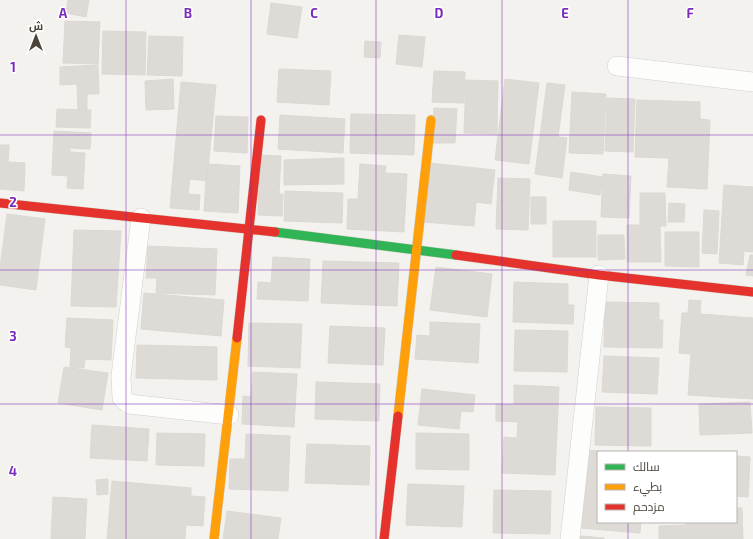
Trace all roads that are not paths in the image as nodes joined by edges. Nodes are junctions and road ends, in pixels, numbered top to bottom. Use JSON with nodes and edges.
{"nodes":[{"id":1,"x":617,"y":66,"type":"dead end"},
{"id":2,"x":753,"y":82,"type":"edge"},
{"id":3,"x":261,"y":120,"type":"dead end"},
{"id":4,"x":431,"y":120,"type":"dead end"},
{"id":5,"x":0,"y":203,"type":"edge"},
{"id":6,"x":141,"y":218,"type":"junction"},
{"id":7,"x":250,"y":229,"type":"junction"},
{"id":8,"x":417,"y":249,"type":"junction"},
{"id":9,"x":599,"y":275,"type":"junction"},
{"id":10,"x":753,"y":292,"type":"edge"},
{"id":11,"x":228,"y":415,"type":"junction"},
{"id":12,"x":214,"y":539,"type":"edge"},
{"id":13,"x":384,"y":539,"type":"edge"},
{"id":14,"x":570,"y":539,"type":"edge"}],
"edges":[{"from":1,"to":2,"type":"street"},
{"from":3,"to":7,"type":"street"},
{"from":4,"to":8,"type":"street"},
{"from":5,"to":6,"type":"street"},
{"from":6,"to":7,"type":"street"},
{"from":6,"to":11,"type":"street"},
{"from":7,"to":8,"type":"street"},
{"from":7,"to":11,"type":"street"},
{"from":8,"to":9,"type":"street"},
{"from":8,"to":13,"type":"street"},
{"from":9,"to":10,"type":"street"},
{"from":9,"to":14,"type":"street"},
{"from":11,"to":12,"type":"street"}]}
